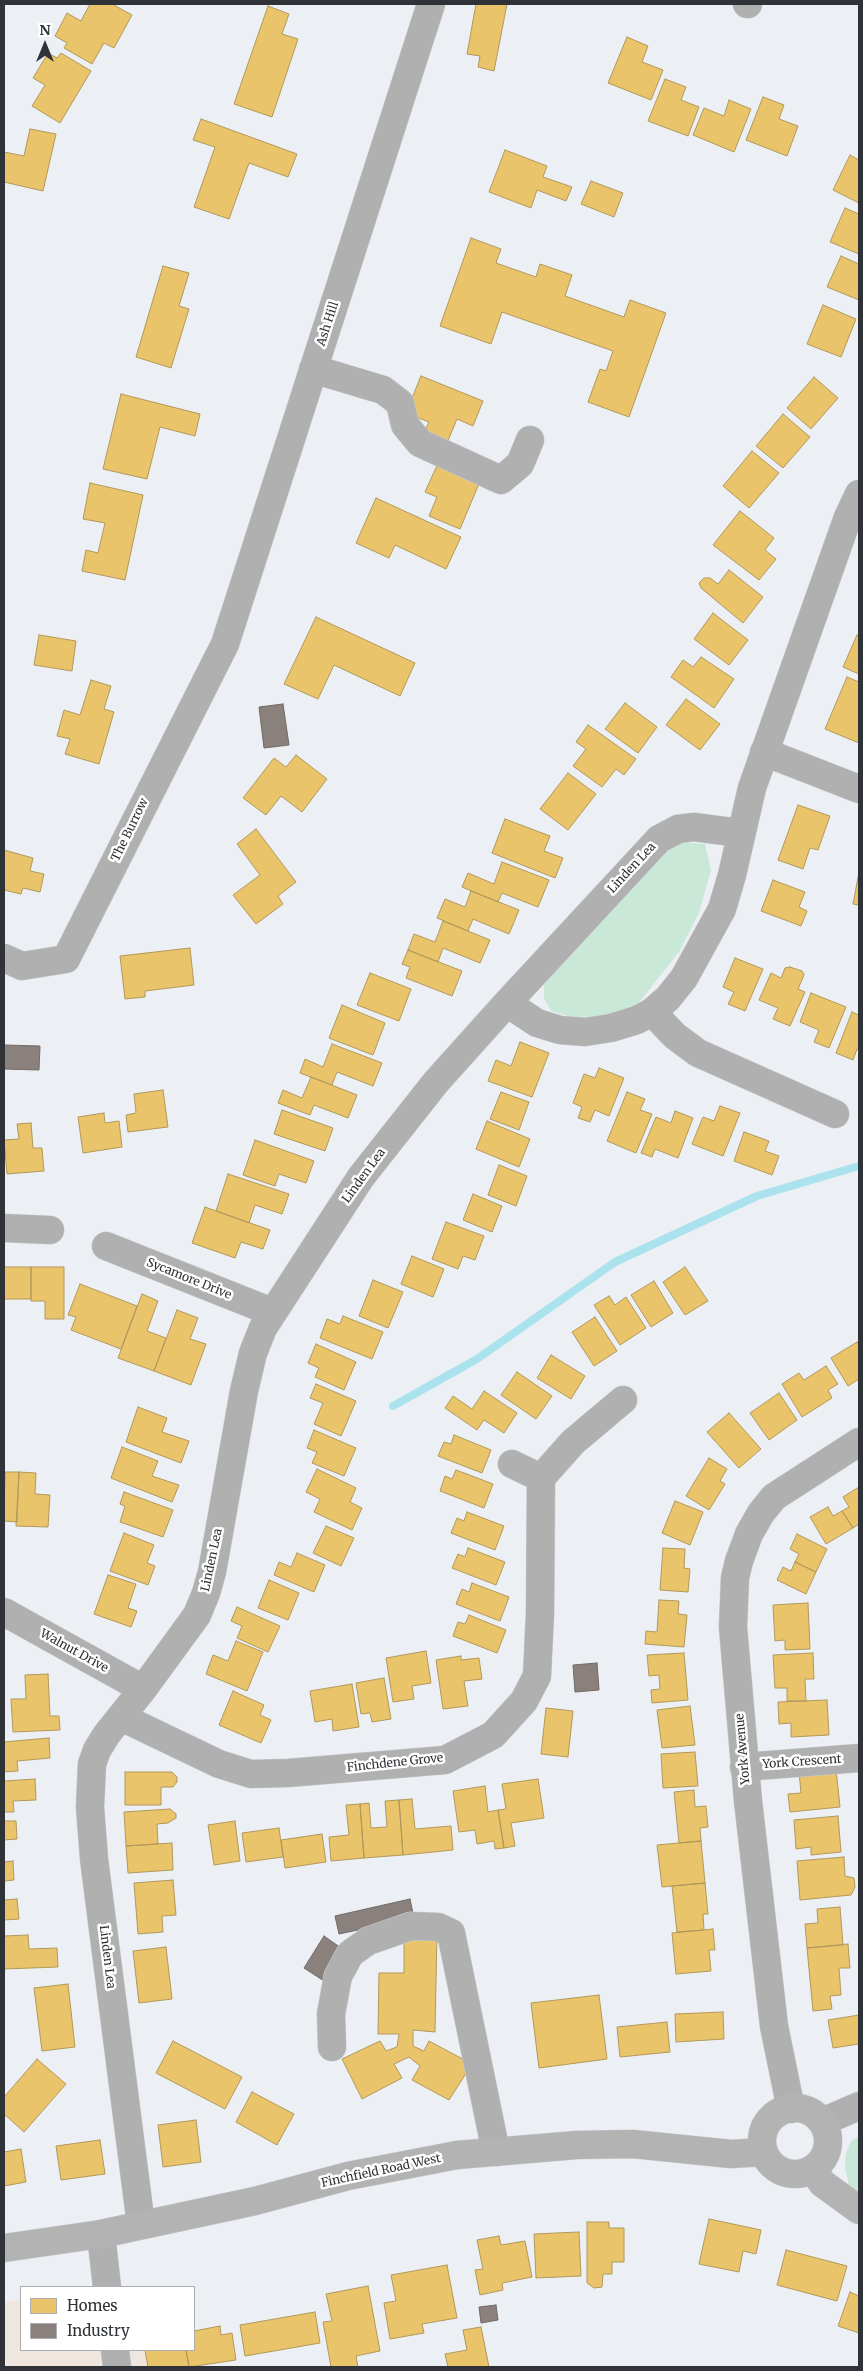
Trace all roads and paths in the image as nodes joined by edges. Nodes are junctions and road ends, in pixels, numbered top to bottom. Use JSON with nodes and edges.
{"nodes":[{"id":1,"x":431,"y":4,"type":"edge"},
{"id":2,"x":313,"y":369,"type":"junction"},
{"id":3,"x":530,"y":440,"type":"dead end"},
{"id":4,"x":859,"y":494,"type":"edge"},
{"id":5,"x":225,"y":644,"type":"joint"},
{"id":6,"x":764,"y":752,"type":"junction"},
{"id":7,"x":859,"y":789,"type":"edge"},
{"id":8,"x":740,"y":833,"type":"junction"},
{"id":9,"x":4,"y":958,"type":"edge"},
{"id":10,"x":507,"y":1003,"type":"junction"},
{"id":11,"x":652,"y":1012,"type":"junction"},
{"id":12,"x":835,"y":1114,"type":"dead end"},
{"id":13,"x":4,"y":1228,"type":"edge"},
{"id":14,"x":50,"y":1230,"type":"dead end"},
{"id":15,"x":106,"y":1246,"type":"dead end"},
{"id":16,"x":272,"y":1312,"type":"junction"},
{"id":17,"x":623,"y":1400,"type":"dead end"},
{"id":18,"x":859,"y":1442,"type":"edge"},
{"id":19,"x":512,"y":1464,"type":"dead end"},
{"id":20,"x":541,"y":1478,"type":"junction"},
{"id":21,"x":4,"y":1612,"type":"edge"},
{"id":22,"x":143,"y":1689,"type":"junction"},
{"id":23,"x":121,"y":1717,"type":"junction"},
{"id":24,"x":859,"y":1758,"type":"edge"},
{"id":25,"x":744,"y":1767,"type":"junction"},
{"id":26,"x":332,"y":2047,"type":"dead end"},
{"id":27,"x":859,"y":2106,"type":"edge"},
{"id":28,"x":791,"y":2109,"type":"junction"},
{"id":29,"x":822,"y":2122,"type":"junction"},
{"id":30,"x":496,"y":2152,"type":"junction"},
{"id":31,"x":764,"y":2152,"type":"junction"},
{"id":32,"x":813,"y":2169,"type":"junction"},
{"id":33,"x":859,"y":2210,"type":"edge"},
{"id":34,"x":141,"y":2225,"type":"junction"},
{"id":35,"x":101,"y":2234,"type":"junction"},
{"id":36,"x":4,"y":2248,"type":"edge"},
{"id":37,"x":107,"y":2286,"type":"edge"},
{"id":38,"x":115,"y":2351,"type":"edge"},
{"id":39,"x":117,"y":2367,"type":"edge"}],
"edges":[{"from":1,"to":2,"type":"street","name":"Ash Hill"},
{"from":2,"to":3,"type":"street"},
{"from":2,"to":5,"type":"street","name":"Ash Hill"},
{"from":4,"to":6,"type":"street"},
{"from":5,"to":9,"type":"street","name":"The Burrow"},
{"from":6,"to":7,"type":"street"},
{"from":6,"to":8,"type":"street"},
{"from":8,"to":10,"type":"street","name":"Linden Lea"},
{"from":8,"to":11,"type":"street"},
{"from":10,"to":11,"type":"street"},
{"from":10,"to":16,"type":"street","name":"Linden Lea"},
{"from":11,"to":12,"type":"street"},
{"from":13,"to":14,"type":"street"},
{"from":15,"to":16,"type":"street","name":"Sycamore Drive"},
{"from":16,"to":22,"type":"street","name":"Linden Lea"},
{"from":17,"to":20,"type":"street"},
{"from":18,"to":25,"type":"street","name":"York Avenue"},
{"from":19,"to":20,"type":"street"},
{"from":20,"to":23,"type":"street","name":"Finchdene Grove"},
{"from":21,"to":22,"type":"street","name":"Walnut Drive"},
{"from":22,"to":23,"type":"street","name":"Linden Lea"},
{"from":23,"to":34,"type":"street","name":"Linden Lea"},
{"from":24,"to":25,"type":"street","name":"York Crescent"},
{"from":25,"to":28,"type":"street","name":"York Avenue"},
{"from":26,"to":30,"type":"street"},
{"from":27,"to":29,"type":"street"},
{"from":28,"to":29,"type":"main road"},
{"from":28,"to":31,"type":"main road"},
{"from":29,"to":32,"type":"main road"},
{"from":30,"to":31,"type":"main road","name":"Finchfield Road West"},
{"from":30,"to":34,"type":"main road","name":"Finchfield Road West"},
{"from":31,"to":32,"type":"main road"},
{"from":32,"to":33,"type":"main road"},
{"from":34,"to":35,"type":"main road","name":"Finchfield Road West"},
{"from":35,"to":36,"type":"main road","name":"Finchfield Road West"},
{"from":35,"to":37,"type":"street"},
{"from":38,"to":39,"type":"street"}]}
